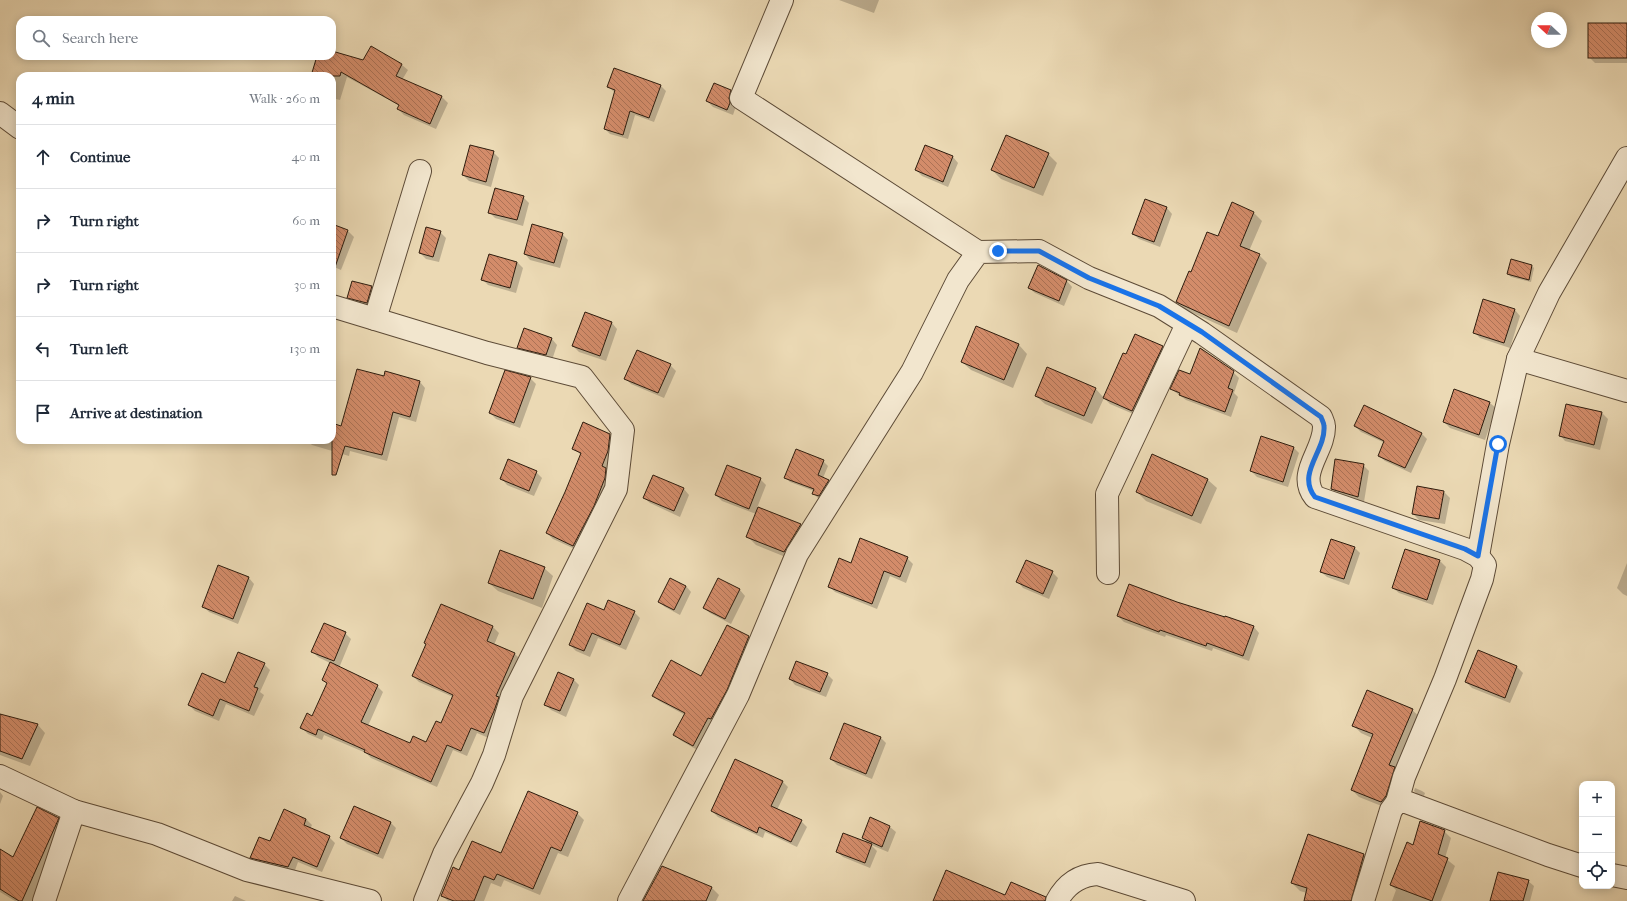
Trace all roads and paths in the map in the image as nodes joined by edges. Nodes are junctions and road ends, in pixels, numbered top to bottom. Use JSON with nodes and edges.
{"nodes":[{"id":1,"x":782,"y":0,"type":"edge"},
{"id":2,"x":0,"y":113,"type":"edge"},
{"id":3,"x":16,"y":125,"type":"edge"},
{"id":4,"x":1627,"y":158,"type":"edge"},
{"id":5,"x":420,"y":171,"type":"dead end"},
{"id":6,"x":978,"y":252,"type":"junction"},
{"id":7,"x":336,"y":307,"type":"edge"},
{"id":8,"x":375,"y":319,"type":"junction"},
{"id":9,"x":1187,"y":324,"type":"junction"},
{"id":10,"x":1518,"y":359,"type":"junction"},
{"id":11,"x":1627,"y":391,"type":"edge"},
{"id":12,"x":1478,"y":556,"type":"junction"},
{"id":13,"x":1108,"y":573,"type":"dead end"},
{"id":14,"x":0,"y":776,"type":"edge"},
{"id":15,"x":1397,"y":802,"type":"junction"},
{"id":16,"x":74,"y":811,"type":"junction"},
{"id":17,"x":1579,"y":865,"type":"edge"},
{"id":18,"x":1615,"y":876,"type":"edge"},
{"id":19,"x":1627,"y":878,"type":"edge"},
{"id":20,"x":44,"y":901,"type":"edge"},
{"id":21,"x":370,"y":901,"type":"edge"},
{"id":22,"x":425,"y":901,"type":"edge"},
{"id":23,"x":629,"y":901,"type":"edge"},
{"id":24,"x":1057,"y":901,"type":"edge"},
{"id":25,"x":1184,"y":901,"type":"edge"},
{"id":26,"x":1363,"y":901,"type":"edge"}],
"edges":[{"from":1,"to":6,"type":"street"},
{"from":2,"to":3,"type":"street"},
{"from":4,"to":10,"type":"street"},
{"from":5,"to":8,"type":"street"},
{"from":6,"to":9,"type":"street"},
{"from":6,"to":23,"type":"street"},
{"from":7,"to":8,"type":"street"},
{"from":8,"to":22,"type":"street"},
{"from":9,"to":12,"type":"street"},
{"from":9,"to":13,"type":"street"},
{"from":10,"to":11,"type":"street"},
{"from":10,"to":12,"type":"street"},
{"from":12,"to":15,"type":"street"},
{"from":14,"to":16,"type":"street"},
{"from":15,"to":17,"type":"street"},
{"from":15,"to":26,"type":"street"},
{"from":16,"to":20,"type":"street"},
{"from":16,"to":21,"type":"street"},
{"from":18,"to":19,"type":"street"},
{"from":24,"to":25,"type":"street"}]}
